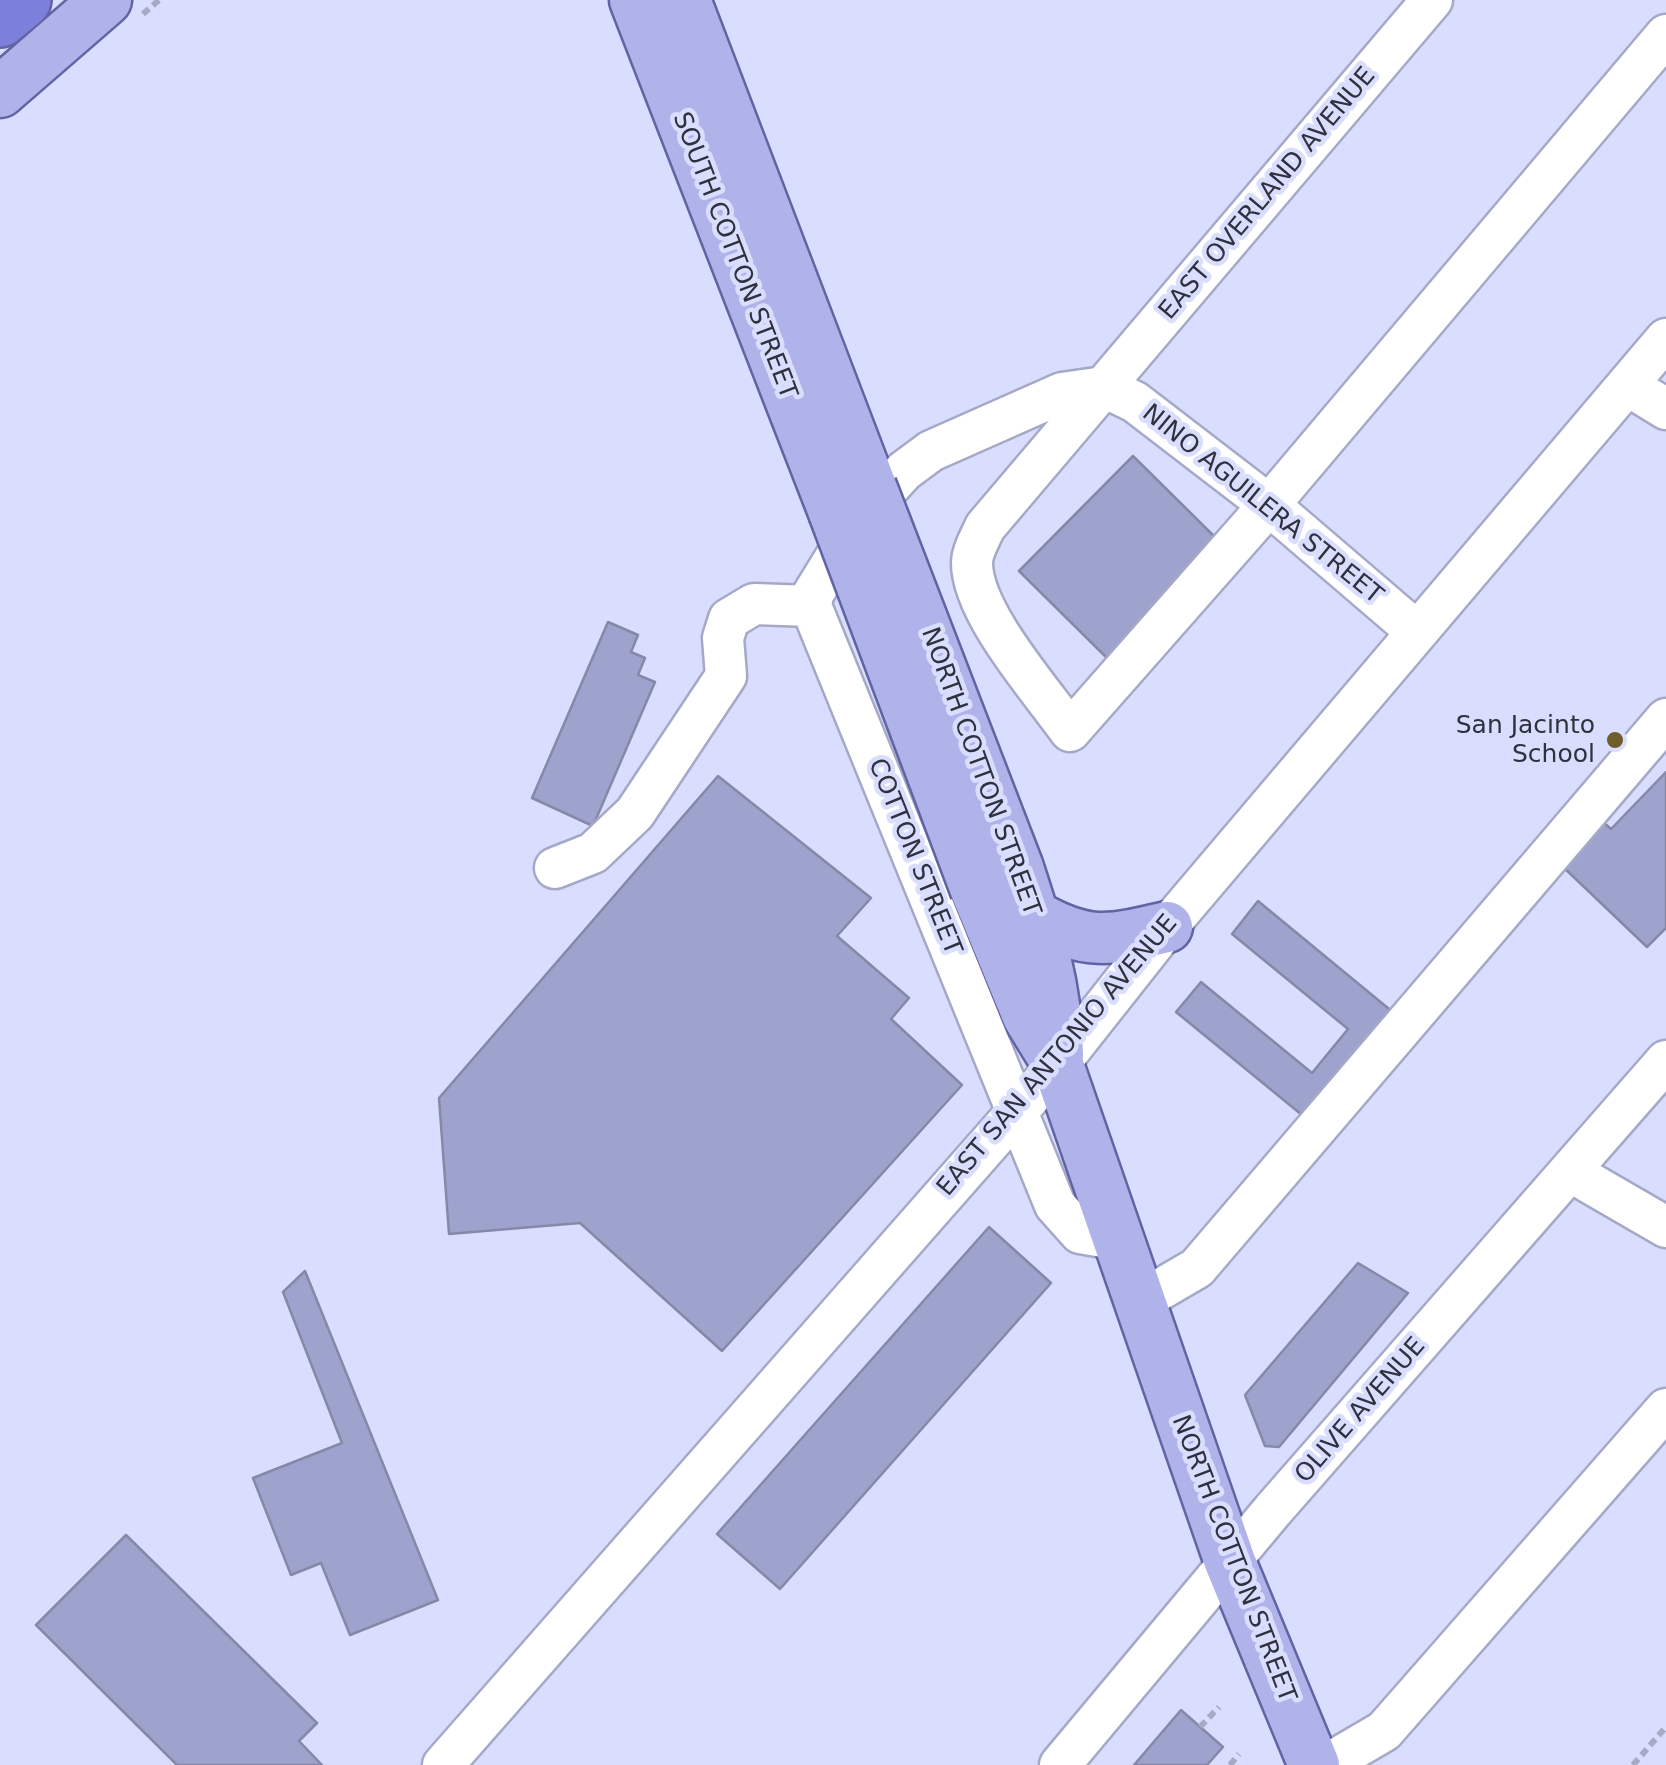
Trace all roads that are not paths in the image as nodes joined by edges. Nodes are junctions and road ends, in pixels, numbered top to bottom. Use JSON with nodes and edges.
{"nodes":[{"id":1,"x":23,"y":0,"type":"edge"},
{"id":2,"x":106,"y":0,"type":"edge"},
{"id":3,"x":635,"y":0,"type":"edge"},
{"id":4,"x":685,"y":0,"type":"edge"},
{"id":5,"x":1432,"y":0,"type":"edge"},
{"id":6,"x":0,"y":19,"type":"edge"},
{"id":7,"x":1666,"y":34,"type":"edge"},
{"id":8,"x":0,"y":92,"type":"edge"},
{"id":9,"x":1666,"y":340,"type":"edge"},
{"id":10,"x":1627,"y":385,"type":"junction"},
{"id":11,"x":1104,"y":387,"type":"junction"},
{"id":12,"x":1666,"y":410,"type":"edge"},
{"id":13,"x":852,"y":499,"type":"junction"},
{"id":14,"x":1268,"y":506,"type":"junction"},
{"id":15,"x":811,"y":606,"type":"junction"},
{"id":16,"x":1416,"y":631,"type":"junction"},
{"id":17,"x":1666,"y":720,"type":"edge"},
{"id":18,"x":555,"y":868,"type":"dead end"},
{"id":19,"x":997,"y":879,"type":"junction"},
{"id":20,"x":1033,"y":914,"type":"junction"},
{"id":21,"x":1167,"y":927,"type":"junction"},
{"id":22,"x":1666,"y":1061,"type":"edge"},
{"id":23,"x":1058,"y":1064,"type":"junction"},
{"id":24,"x":1017,"y":1108,"type":"junction"},
{"id":25,"x":1571,"y":1172,"type":"junction"},
{"id":26,"x":1666,"y":1227,"type":"edge"},
{"id":27,"x":1115,"y":1240,"type":"junction"},
{"id":28,"x":1137,"y":1302,"type":"junction"},
{"id":29,"x":1666,"y":1410,"type":"edge"},
{"id":30,"x":1230,"y":1562,"type":"junction"},
{"id":31,"x":442,"y":1765,"type":"edge"},
{"id":32,"x":1060,"y":1765,"type":"edge"},
{"id":33,"x":1314,"y":1765,"type":"edge"},
{"id":34,"x":1326,"y":1765,"type":"edge"}],
"edges":[{"from":1,"to":6,"type":"highway"},
{"from":2,"to":8,"type":"main road"},
{"from":3,"to":13,"type":"main road","name":"SOUTH COTTON STREET"},
{"from":4,"to":13,"type":"main road","name":"SOUTH COTTON STREET"},
{"from":5,"to":11,"type":"street","name":"EAST OVERLAND AVENUE"},
{"from":7,"to":14,"type":"street"},
{"from":9,"to":10,"type":"street","name":"EAST SAN ANTONIO AVENUE"},
{"from":10,"to":12,"type":"street"},
{"from":10,"to":16,"type":"street","name":"EAST SAN ANTONIO AVENUE"},
{"from":11,"to":14,"type":"street","name":"NINO AGUILERA STREET"},
{"from":11,"to":14,"type":"street","name":"EAST OVERLAND AVENUE"},
{"from":11,"to":15,"type":"street"},
{"from":13,"to":19,"type":"main road","name":"NORTH COTTON STREET","bridge":true},
{"from":14,"to":16,"type":"street","name":"NINO AGUILERA STREET"},
{"from":15,"to":18,"type":"street"},
{"from":15,"to":24,"type":"street","name":"COTTON STREET"},
{"from":16,"to":21,"type":"street","name":"EAST SAN ANTONIO AVENUE"},
{"from":17,"to":28,"type":"street"},
{"from":19,"to":20,"type":"main road","name":"NORTH COTTON STREET"},
{"from":19,"to":23,"type":"main road","name":"NORTH COTTON STREET"},
{"from":20,"to":21,"type":"main road"},
{"from":20,"to":23,"type":"main road","name":"NORTH COTTON STREET"},
{"from":21,"to":23,"type":"street","name":"EAST SAN ANTONIO AVENUE"},
{"from":22,"to":25,"type":"street","name":"OLIVE AVENUE"},
{"from":23,"to":24,"type":"street","name":"EAST SAN ANTONIO AVENUE"},
{"from":23,"to":27,"type":"main road","name":"NORTH COTTON STREET"},
{"from":24,"to":27,"type":"street"},
{"from":24,"to":31,"type":"street","name":"EAST SAN ANTONIO AVENUE"},
{"from":25,"to":26,"type":"street"},
{"from":25,"to":30,"type":"street","name":"OLIVE AVENUE"},
{"from":27,"to":28,"type":"main road","name":"NORTH COTTON STREET"},
{"from":28,"to":30,"type":"main road","name":"NORTH COTTON STREET"},
{"from":29,"to":34,"type":"street"},
{"from":30,"to":32,"type":"street","name":"OLIVE AVENUE"},
{"from":30,"to":33,"type":"main road","name":"NORTH COTTON STREET"}]}
